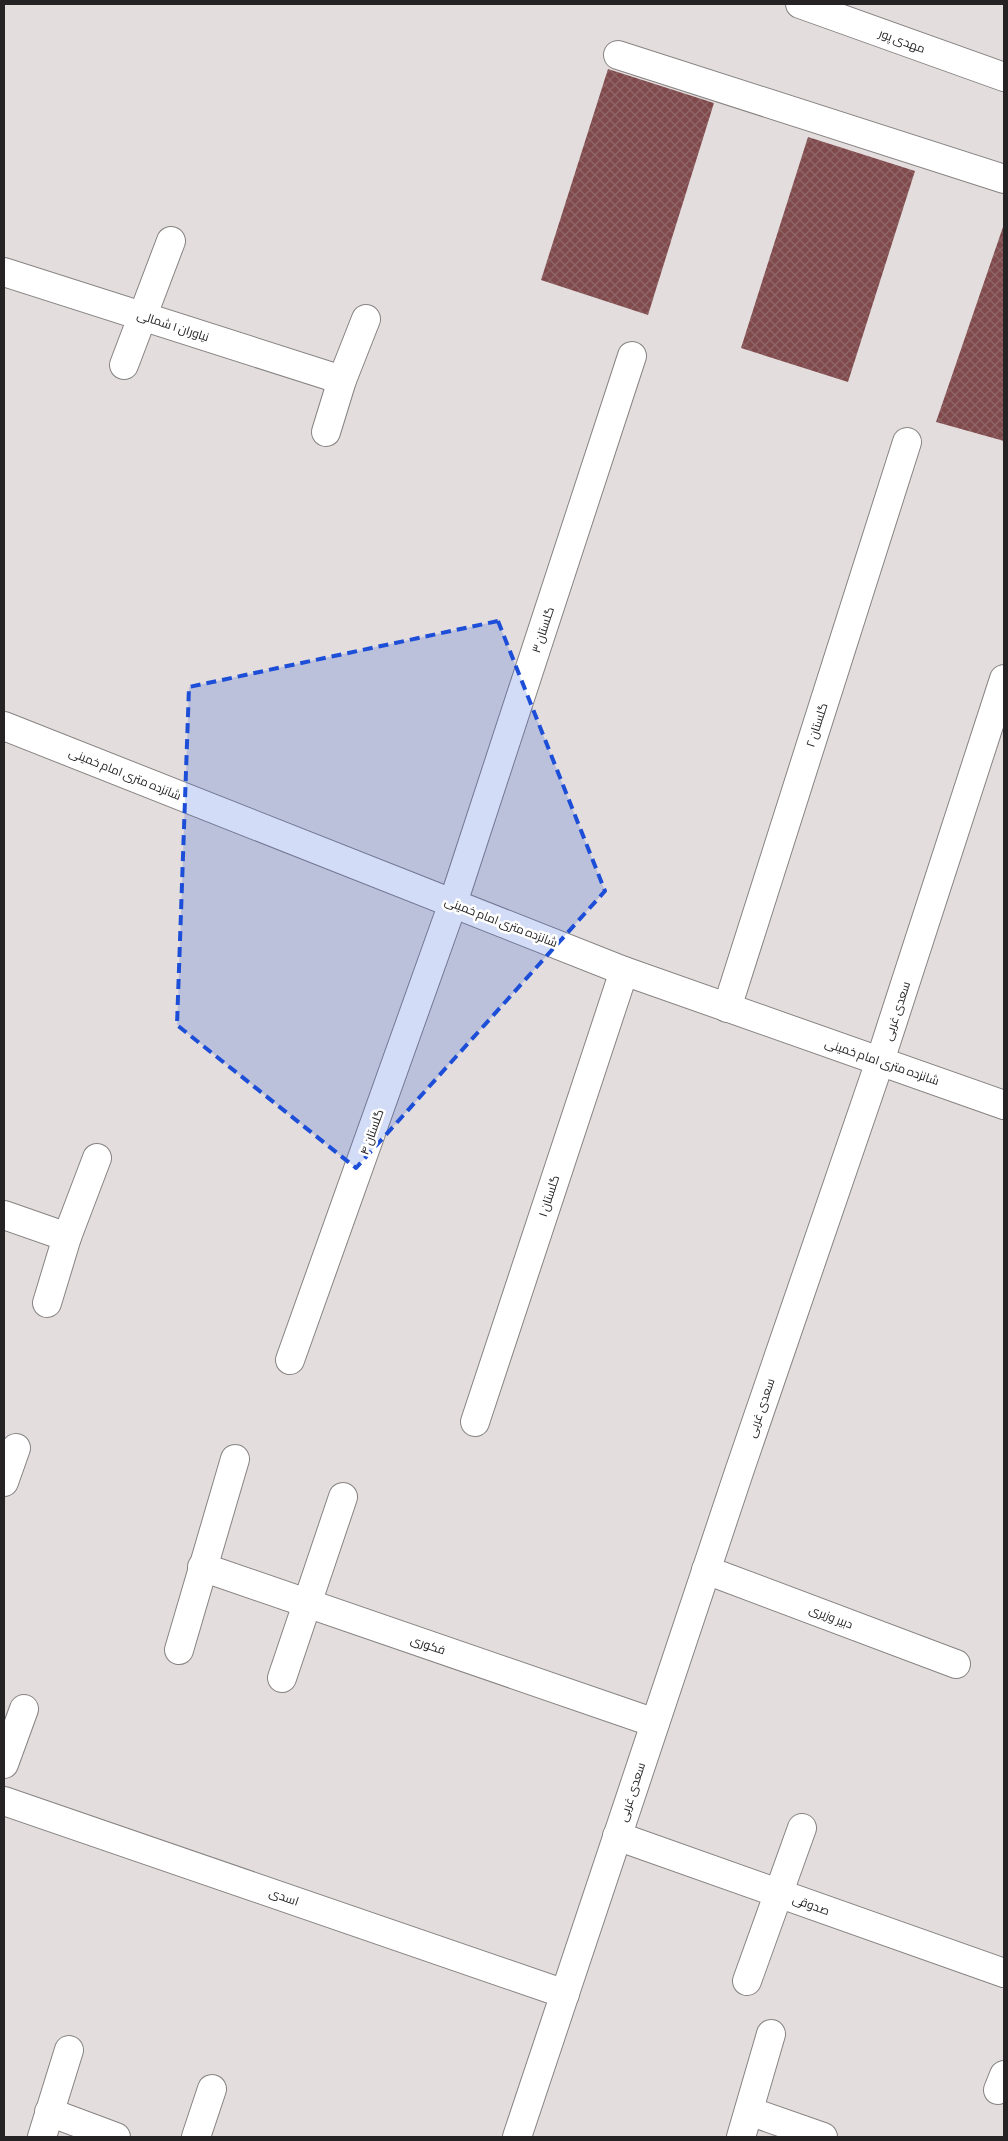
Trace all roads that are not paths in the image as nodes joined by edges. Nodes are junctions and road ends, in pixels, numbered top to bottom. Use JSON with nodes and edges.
{"nodes":[{"id":1,"x":800,"y":4,"type":"edge"},
{"id":2,"x":618,"y":55,"type":"dead end"},
{"id":3,"x":1004,"y":78,"type":"edge"},
{"id":4,"x":1004,"y":179,"type":"edge"},
{"id":5,"x":171,"y":241,"type":"dead end"},
{"id":6,"x":4,"y":272,"type":"edge"},
{"id":7,"x":143,"y":316,"type":"junction"},
{"id":8,"x":366,"y":319,"type":"dead end"},
{"id":9,"x":632,"y":356,"type":"dead end"},
{"id":10,"x":124,"y":365,"type":"dead end"},
{"id":11,"x":342,"y":380,"type":"junction"},
{"id":12,"x":326,"y":432,"type":"dead end"},
{"id":13,"x":908,"y":442,"type":"dead end"},
{"id":14,"x":1004,"y":679,"type":"edge"},
{"id":15,"x":4,"y":726,"type":"edge"},
{"id":16,"x":453,"y":904,"type":"junction"},
{"id":17,"x":624,"y":971,"type":"junction"},
{"id":18,"x":727,"y":1008,"type":"junction"},
{"id":19,"x":880,"y":1061,"type":"junction"},
{"id":20,"x":1004,"y":1105,"type":"edge"},
{"id":21,"x":97,"y":1158,"type":"dead end"},
{"id":22,"x":4,"y":1216,"type":"edge"},
{"id":23,"x":67,"y":1237,"type":"junction"},
{"id":24,"x":47,"y":1303,"type":"dead end"},
{"id":25,"x":290,"y":1360,"type":"dead end"},
{"id":26,"x":475,"y":1422,"type":"dead end"},
{"id":27,"x":16,"y":1448,"type":"dead end"},
{"id":28,"x":235,"y":1459,"type":"dead end"},
{"id":29,"x":4,"y":1482,"type":"edge"},
{"id":30,"x":343,"y":1497,"type":"dead end"},
{"id":31,"x":202,"y":1567,"type":"junction"},
{"id":32,"x":706,"y":1570,"type":"junction"},
{"id":33,"x":308,"y":1604,"type":"junction"},
{"id":34,"x":179,"y":1650,"type":"dead end"},
{"id":35,"x":956,"y":1664,"type":"dead end"},
{"id":36,"x":282,"y":1678,"type":"dead end"},
{"id":37,"x":24,"y":1708,"type":"dead end"},
{"id":38,"x":655,"y":1723,"type":"junction"},
{"id":39,"x":4,"y":1764,"type":"edge"},
{"id":40,"x":4,"y":1801,"type":"edge"},
{"id":41,"x":802,"y":1828,"type":"dead end"},
{"id":42,"x":617,"y":1836,"type":"junction"},
{"id":43,"x":780,"y":1894,"type":"junction"},
{"id":44,"x":1004,"y":1973,"type":"edge"},
{"id":45,"x":747,"y":1981,"type":"dead end"},
{"id":46,"x":565,"y":1994,"type":"junction"},
{"id":47,"x":771,"y":2034,"type":"dead end"},
{"id":48,"x":68,"y":2050,"type":"dead end"},
{"id":49,"x":212,"y":2089,"type":"dead end"},
{"id":50,"x":749,"y":2111,"type":"junction"},
{"id":51,"x":46,"y":2125,"type":"edge"},
{"id":52,"x":116,"y":2137,"type":"edge"},
{"id":53,"x":196,"y":2137,"type":"edge"},
{"id":54,"x":517,"y":2137,"type":"edge"},
{"id":55,"x":741,"y":2137,"type":"edge"},
{"id":56,"x":823,"y":2137,"type":"edge"}],
"edges":[{"from":1,"to":3,"type":"street","name":"مهدی پور"},
{"from":2,"to":4,"type":"street"},
{"from":5,"to":7,"type":"street"},
{"from":6,"to":7,"type":"street","name":"نیاوران ۱ شمالی"},
{"from":7,"to":10,"type":"street"},
{"from":7,"to":11,"type":"street","name":"نیاوران ۱ شمالی"},
{"from":8,"to":11,"type":"street"},
{"from":9,"to":16,"type":"street","name":"گلستان ۳"},
{"from":11,"to":12,"type":"street"},
{"from":13,"to":18,"type":"street","name":"گلستان ۲"},
{"from":14,"to":19,"type":"street","name":"سعدی غربی"},
{"from":15,"to":16,"type":"street","name":"شانزده متری امام خمینی"},
{"from":16,"to":17,"type":"street","name":"شانزده متری امام خمینی"},
{"from":16,"to":25,"type":"street","name":"گلستان ۴"},
{"from":17,"to":18,"type":"street","name":"شانزده متری امام خمینی"},
{"from":17,"to":26,"type":"street","name":"گلستان ۱"},
{"from":18,"to":19,"type":"street","name":"شانزده متری امام خمینی"},
{"from":19,"to":20,"type":"street","name":"شانزده متری امام خمینی"},
{"from":19,"to":32,"type":"street","name":"سعدی غربی"},
{"from":21,"to":23,"type":"street"},
{"from":22,"to":23,"type":"street"},
{"from":23,"to":24,"type":"street"},
{"from":27,"to":29,"type":"street"},
{"from":28,"to":31,"type":"street"},
{"from":30,"to":33,"type":"street"},
{"from":31,"to":33,"type":"street","name":"فکوری"},
{"from":31,"to":34,"type":"street"},
{"from":32,"to":35,"type":"street","name":"دبیر وزیری"},
{"from":32,"to":38,"type":"street","name":"سعدی غربی"},
{"from":33,"to":36,"type":"street"},
{"from":33,"to":38,"type":"street","name":"فکوری"},
{"from":37,"to":39,"type":"street"},
{"from":38,"to":42,"type":"street","name":"سعدی غربی"},
{"from":40,"to":46,"type":"street","name":"اسدی"},
{"from":41,"to":43,"type":"street"},
{"from":42,"to":43,"type":"street","name":"صدوقی"},
{"from":42,"to":46,"type":"street","name":"سعدی غربی"},
{"from":43,"to":44,"type":"street","name":"صدوقی"},
{"from":43,"to":45,"type":"street"},
{"from":46,"to":54,"type":"street","name":"سعدی غربی"},
{"from":47,"to":50,"type":"street"},
{"from":48,"to":51,"type":"street"},
{"from":49,"to":53,"type":"street"},
{"from":50,"to":55,"type":"street"},
{"from":50,"to":56,"type":"street"},
{"from":51,"to":52,"type":"street"}]}
